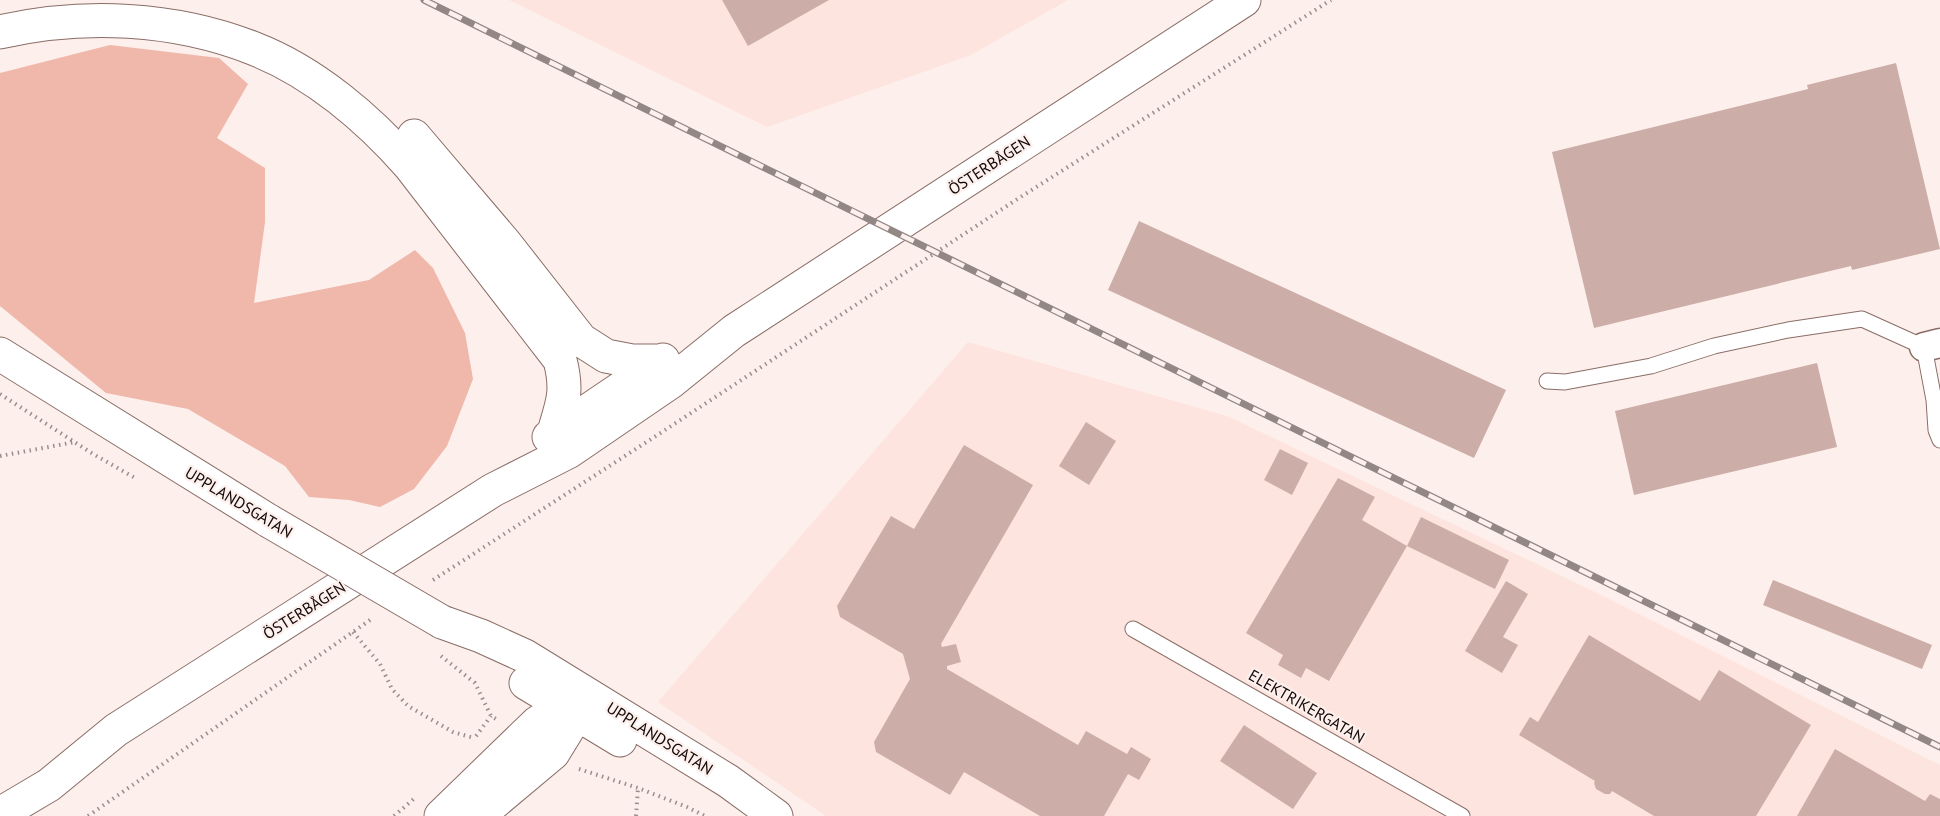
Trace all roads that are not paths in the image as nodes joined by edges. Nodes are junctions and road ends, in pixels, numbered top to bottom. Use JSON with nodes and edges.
{"nodes":[{"id":1,"x":64,"y":0,"type":"edge"},
{"id":2,"x":123,"y":0,"type":"edge"},
{"id":3,"x":1244,"y":0,"type":"edge"},
{"id":4,"x":0,"y":9,"type":"edge"},
{"id":5,"x":0,"y":32,"type":"edge"},
{"id":6,"x":734,"y":331,"type":"junction"},
{"id":7,"x":0,"y":345,"type":"edge"},
{"id":8,"x":1932,"y":345,"type":"edge"},
{"id":9,"x":0,"y":354,"type":"edge"},
{"id":10,"x":659,"y":361,"type":"junction"},
{"id":11,"x":38,"y":379,"type":"junction"},
{"id":12,"x":1547,"y":381,"type":"dead end"},
{"id":13,"x":554,"y":432,"type":"junction"},
{"id":14,"x":1940,"y":440,"type":"edge"},
{"id":15,"x":493,"y":490,"type":"junction"},
{"id":16,"x":1133,"y":629,"type":"dead end"},
{"id":17,"x":581,"y":704,"type":"junction"},
{"id":18,"x":116,"y":730,"type":"junction"},
{"id":19,"x":0,"y":788,"type":"edge"},
{"id":20,"x":47,"y":801,"type":"edge"},
{"id":21,"x":0,"y":814,"type":"edge"},
{"id":22,"x":441,"y":816,"type":"edge"},
{"id":23,"x":478,"y":816,"type":"edge"},
{"id":24,"x":766,"y":816,"type":"edge"},
{"id":25,"x":776,"y":816,"type":"edge"},
{"id":26,"x":1462,"y":816,"type":"edge"}],
"edges":[{"from":1,"to":4,"type":"main road"},
{"from":2,"to":10,"type":"main road"},
{"from":3,"to":6,"type":"main road","name":"ÖSTERBÅGEN"},
{"from":5,"to":13,"type":"main road"},
{"from":6,"to":10,"type":"main road","name":"ÖSTERBÅGEN"},
{"from":6,"to":15,"type":"main road","name":"ÖSTERBÅGEN"},
{"from":7,"to":11,"type":"main road","name":"UPPLANDSGATAN"},
{"from":8,"to":12,"type":"lane"},
{"from":8,"to":14,"type":"lane"},
{"from":9,"to":11,"type":"main road","name":"UPPLANDSGATAN"},
{"from":10,"to":13,"type":"main road","name":"ÖSTERBÅGEN"},
{"from":11,"to":17,"type":"main road","name":"UPPLANDSGATAN","bridge":true},
{"from":13,"to":15,"type":"main road","name":"ÖSTERBÅGEN"},
{"from":15,"to":18,"type":"main road","name":"ÖSTERBÅGEN"},
{"from":16,"to":26,"type":"lane","name":"ELEKTRIKERGATAN"},
{"from":17,"to":22,"type":"main road"},
{"from":17,"to":23,"type":"main road"},
{"from":17,"to":24,"type":"main road","name":"UPPLANDSGATAN"},
{"from":17,"to":25,"type":"main road","name":"UPPLANDSGATAN"},
{"from":18,"to":19,"type":"main road","name":"ÖSTERBÅGEN"},
{"from":18,"to":20,"type":"main road","name":"ÖSTERBÅGEN"},
{"from":20,"to":21,"type":"main road","name":"ÖSTERBÅGEN"}]}
